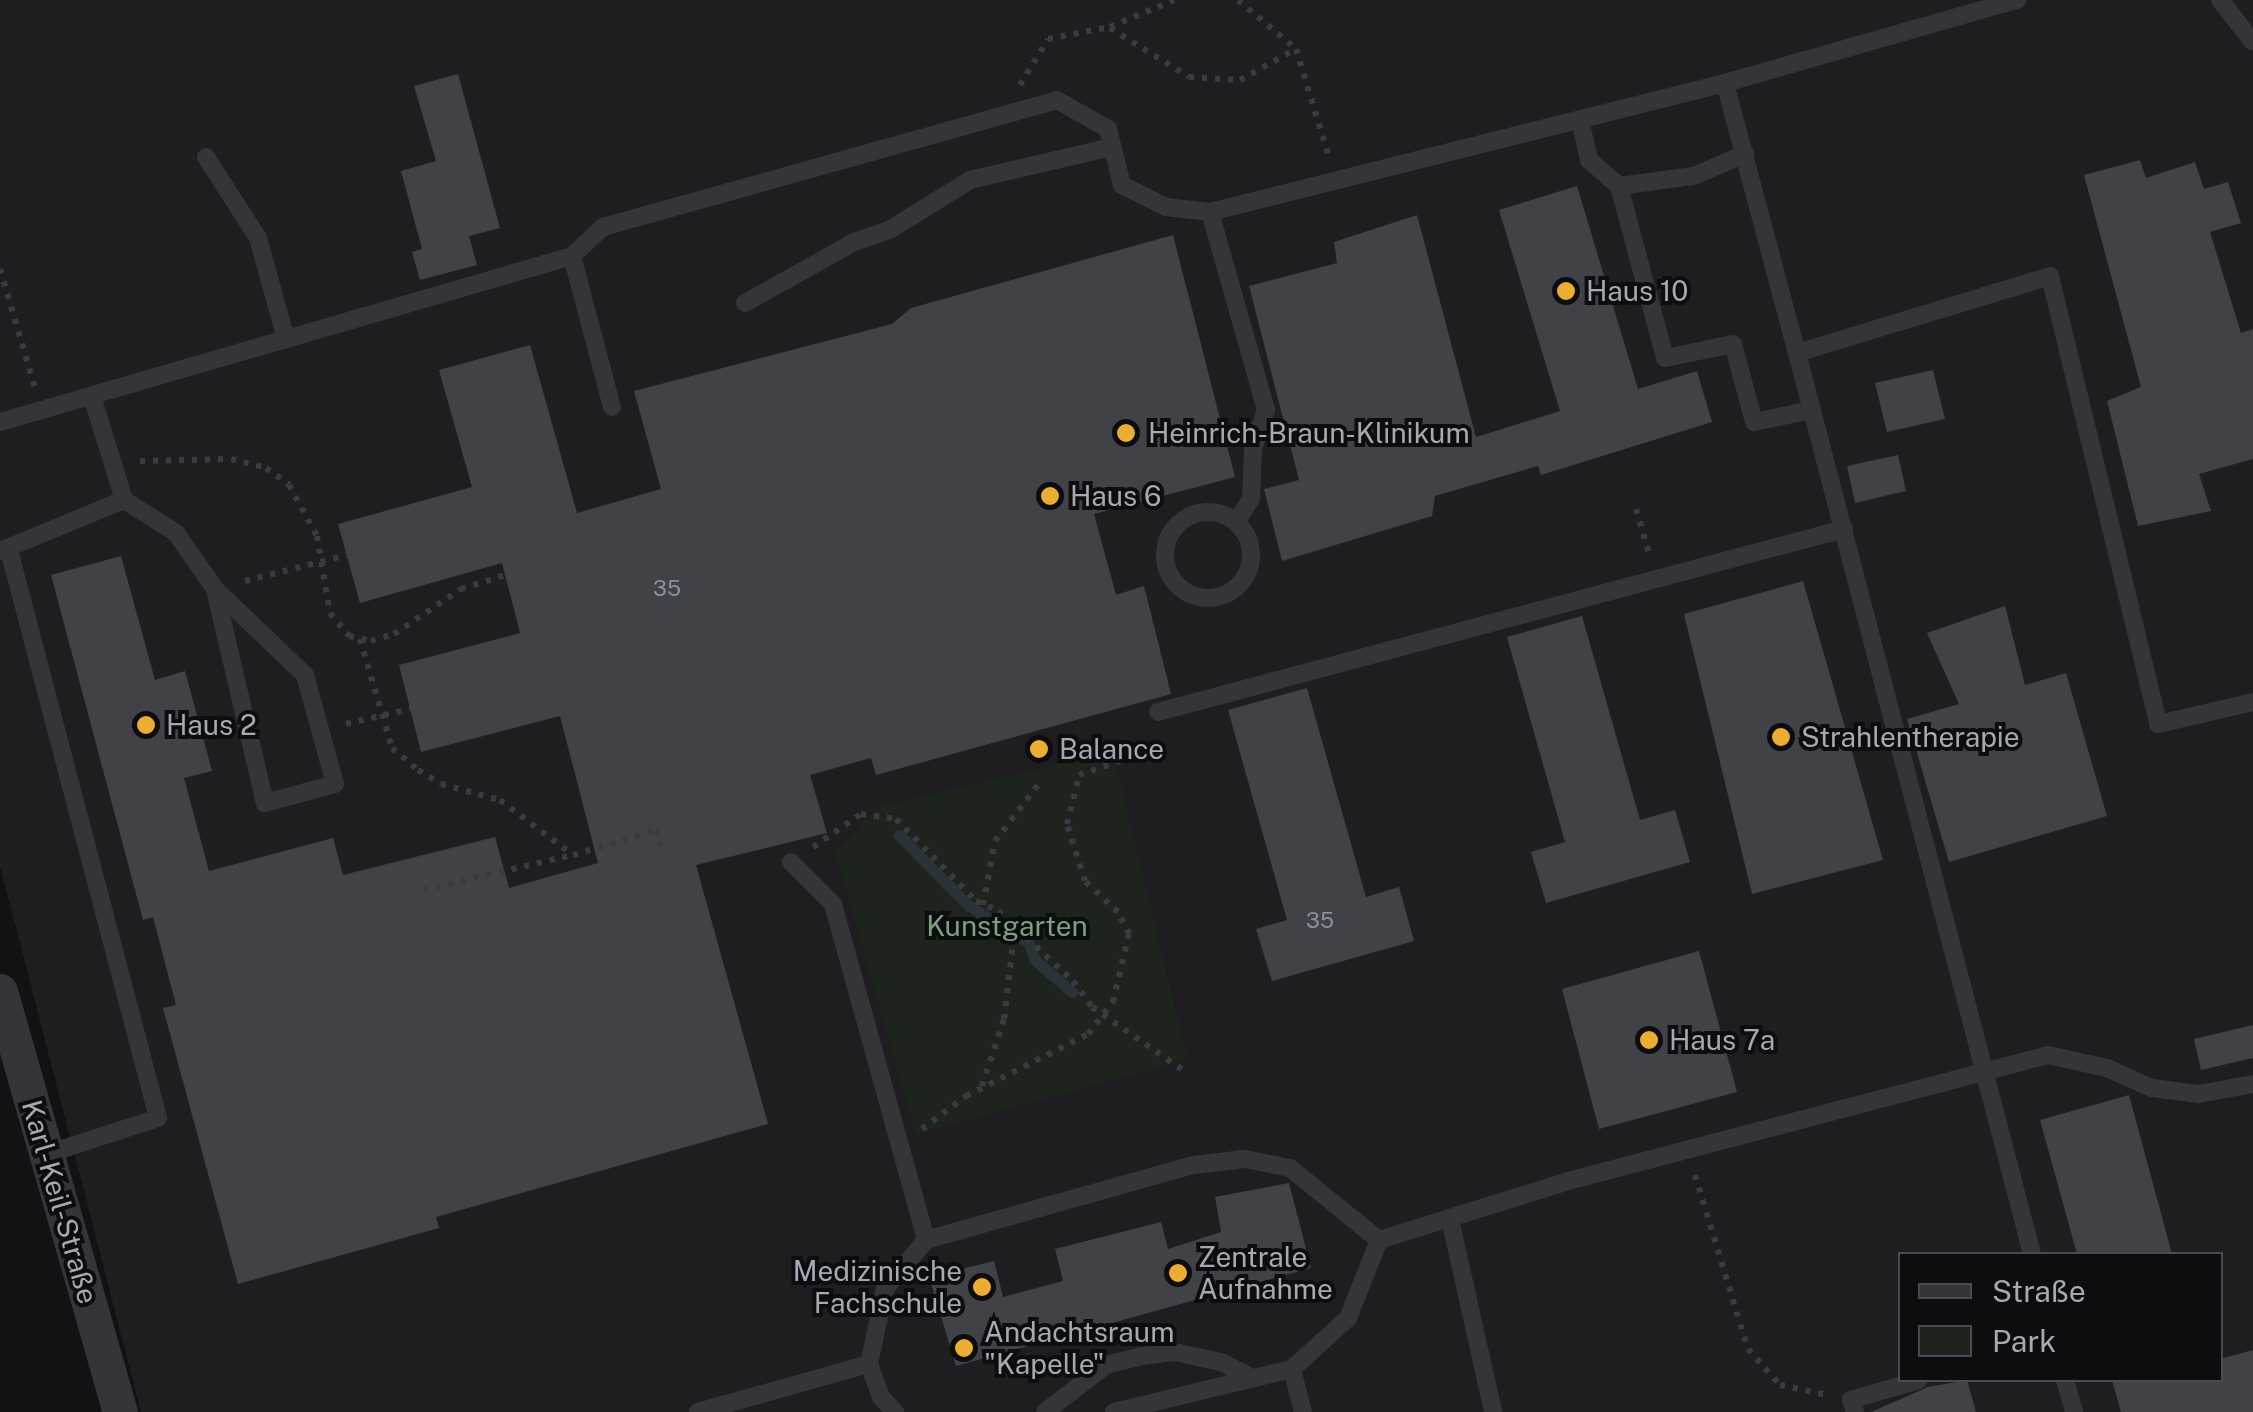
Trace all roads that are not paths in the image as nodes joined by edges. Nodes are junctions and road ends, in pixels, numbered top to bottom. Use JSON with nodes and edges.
{"nodes":[{"id":1,"x":2017,"y":0,"type":"edge"},
{"id":2,"x":2220,"y":0,"type":"edge"},
{"id":3,"x":2253,"y":42,"type":"edge"},
{"id":4,"x":1726,"y":83,"type":"junction"},
{"id":5,"x":1580,"y":120,"type":"junction"},
{"id":6,"x":1112,"y":147,"type":"junction"},
{"id":7,"x":1745,"y":154,"type":"junction"},
{"id":8,"x":206,"y":157,"type":"dead end"},
{"id":9,"x":1330,"y":184,"type":"junction"},
{"id":10,"x":1619,"y":186,"type":"junction"},
{"id":11,"x":1329,"y":204,"type":"dead end"},
{"id":12,"x":1210,"y":212,"type":"junction"},
{"id":13,"x":572,"y":256,"type":"junction"},
{"id":14,"x":745,"y":303,"type":"dead end"},
{"id":15,"x":286,"y":339,"type":"junction"},
{"id":16,"x":1797,"y":354,"type":"junction"},
{"id":17,"x":92,"y":396,"type":"junction"},
{"id":18,"x":612,"y":408,"type":"dead end"},
{"id":19,"x":1812,"y":410,"type":"junction"},
{"id":20,"x":0,"y":422,"type":"edge"},
{"id":21,"x":124,"y":500,"type":"junction"},
{"id":22,"x":1236,"y":522,"type":"junction"},
{"id":23,"x":1844,"y":529,"type":"junction"},
{"id":24,"x":4,"y":550,"type":"edge"},
{"id":25,"x":215,"y":590,"type":"junction"},
{"id":26,"x":2253,"y":702,"type":"edge"},
{"id":27,"x":1158,"y":712,"type":"dead end"},
{"id":28,"x":792,"y":862,"type":"road end"},
{"id":29,"x":0,"y":991,"type":"edge"},
{"id":30,"x":1984,"y":1072,"type":"junction"},
{"id":31,"x":2253,"y":1084,"type":"edge"},
{"id":32,"x":46,"y":1154,"type":"junction"},
{"id":33,"x":1450,"y":1219,"type":"junction"},
{"id":34,"x":926,"y":1240,"type":"junction"},
{"id":35,"x":1379,"y":1240,"type":"junction"},
{"id":36,"x":2031,"y":1252,"type":"edge"},
{"id":37,"x":869,"y":1364,"type":"junction"},
{"id":38,"x":1292,"y":1369,"type":"junction"},
{"id":39,"x":1252,"y":1378,"type":"junction"},
{"id":40,"x":1913,"y":1382,"type":"edge"},
{"id":41,"x":2066,"y":1382,"type":"edge"},
{"id":42,"x":1853,"y":1406,"type":"edge"},
{"id":43,"x":1142,"y":1409,"type":"edge"},
{"id":44,"x":120,"y":1412,"type":"edge"},
{"id":45,"x":698,"y":1412,"type":"edge"},
{"id":46,"x":895,"y":1412,"type":"edge"},
{"id":47,"x":1045,"y":1412,"type":"edge"},
{"id":48,"x":1114,"y":1412,"type":"edge"},
{"id":49,"x":1303,"y":1412,"type":"edge"},
{"id":50,"x":1493,"y":1412,"type":"edge"},
{"id":51,"x":2074,"y":1412,"type":"edge"}],
"edges":[{"from":1,"to":4,"type":"lane"},
{"from":2,"to":3,"type":"lane"},
{"from":4,"to":5,"type":"lane"},
{"from":4,"to":7,"type":"lane"},
{"from":5,"to":9,"type":"lane"},
{"from":5,"to":10,"type":"lane"},
{"from":6,"to":12,"type":"lane"},
{"from":6,"to":13,"type":"lane"},
{"from":6,"to":14,"type":"lane"},
{"from":7,"to":10,"type":"lane"},
{"from":7,"to":16,"type":"lane"},
{"from":8,"to":15,"type":"lane"},
{"from":9,"to":11,"type":"lane"},
{"from":9,"to":12,"type":"lane"},
{"from":10,"to":19,"type":"lane"},
{"from":12,"to":22,"type":"lane"},
{"from":13,"to":15,"type":"lane"},
{"from":13,"to":18,"type":"lane"},
{"from":15,"to":17,"type":"lane"},
{"from":16,"to":19,"type":"lane"},
{"from":16,"to":26,"type":"lane"},
{"from":17,"to":20,"type":"lane"},
{"from":17,"to":21,"type":"lane"},
{"from":19,"to":23,"type":"lane"},
{"from":21,"to":24,"type":"lane"},
{"from":21,"to":25,"type":"lane"},
{"from":22,"to":22,"type":"lane"},
{"from":23,"to":27,"type":"lane"},
{"from":23,"to":30,"type":"lane"},
{"from":24,"to":32,"type":"lane"},
{"from":25,"to":25,"type":"lane"},
{"from":28,"to":34,"type":"lane"},
{"from":29,"to":32,"type":"street","name":"Karl-Keil-Straße"},
{"from":30,"to":31,"type":"lane"},
{"from":30,"to":33,"type":"lane"},
{"from":30,"to":36,"type":"lane"},
{"from":32,"to":44,"type":"street","name":"Karl-Keil-Straße"},
{"from":33,"to":35,"type":"lane"},
{"from":33,"to":50,"type":"lane"},
{"from":34,"to":35,"type":"lane"},
{"from":34,"to":37,"type":"lane"},
{"from":35,"to":38,"type":"lane"},
{"from":37,"to":45,"type":"lane"},
{"from":37,"to":46,"type":"lane"},
{"from":38,"to":39,"type":"lane"},
{"from":38,"to":49,"type":"lane"},
{"from":39,"to":43,"type":"lane"},
{"from":39,"to":47,"type":"lane"},
{"from":40,"to":42,"type":"lane"},
{"from":41,"to":51,"type":"lane"},
{"from":43,"to":48,"type":"lane"}]}
